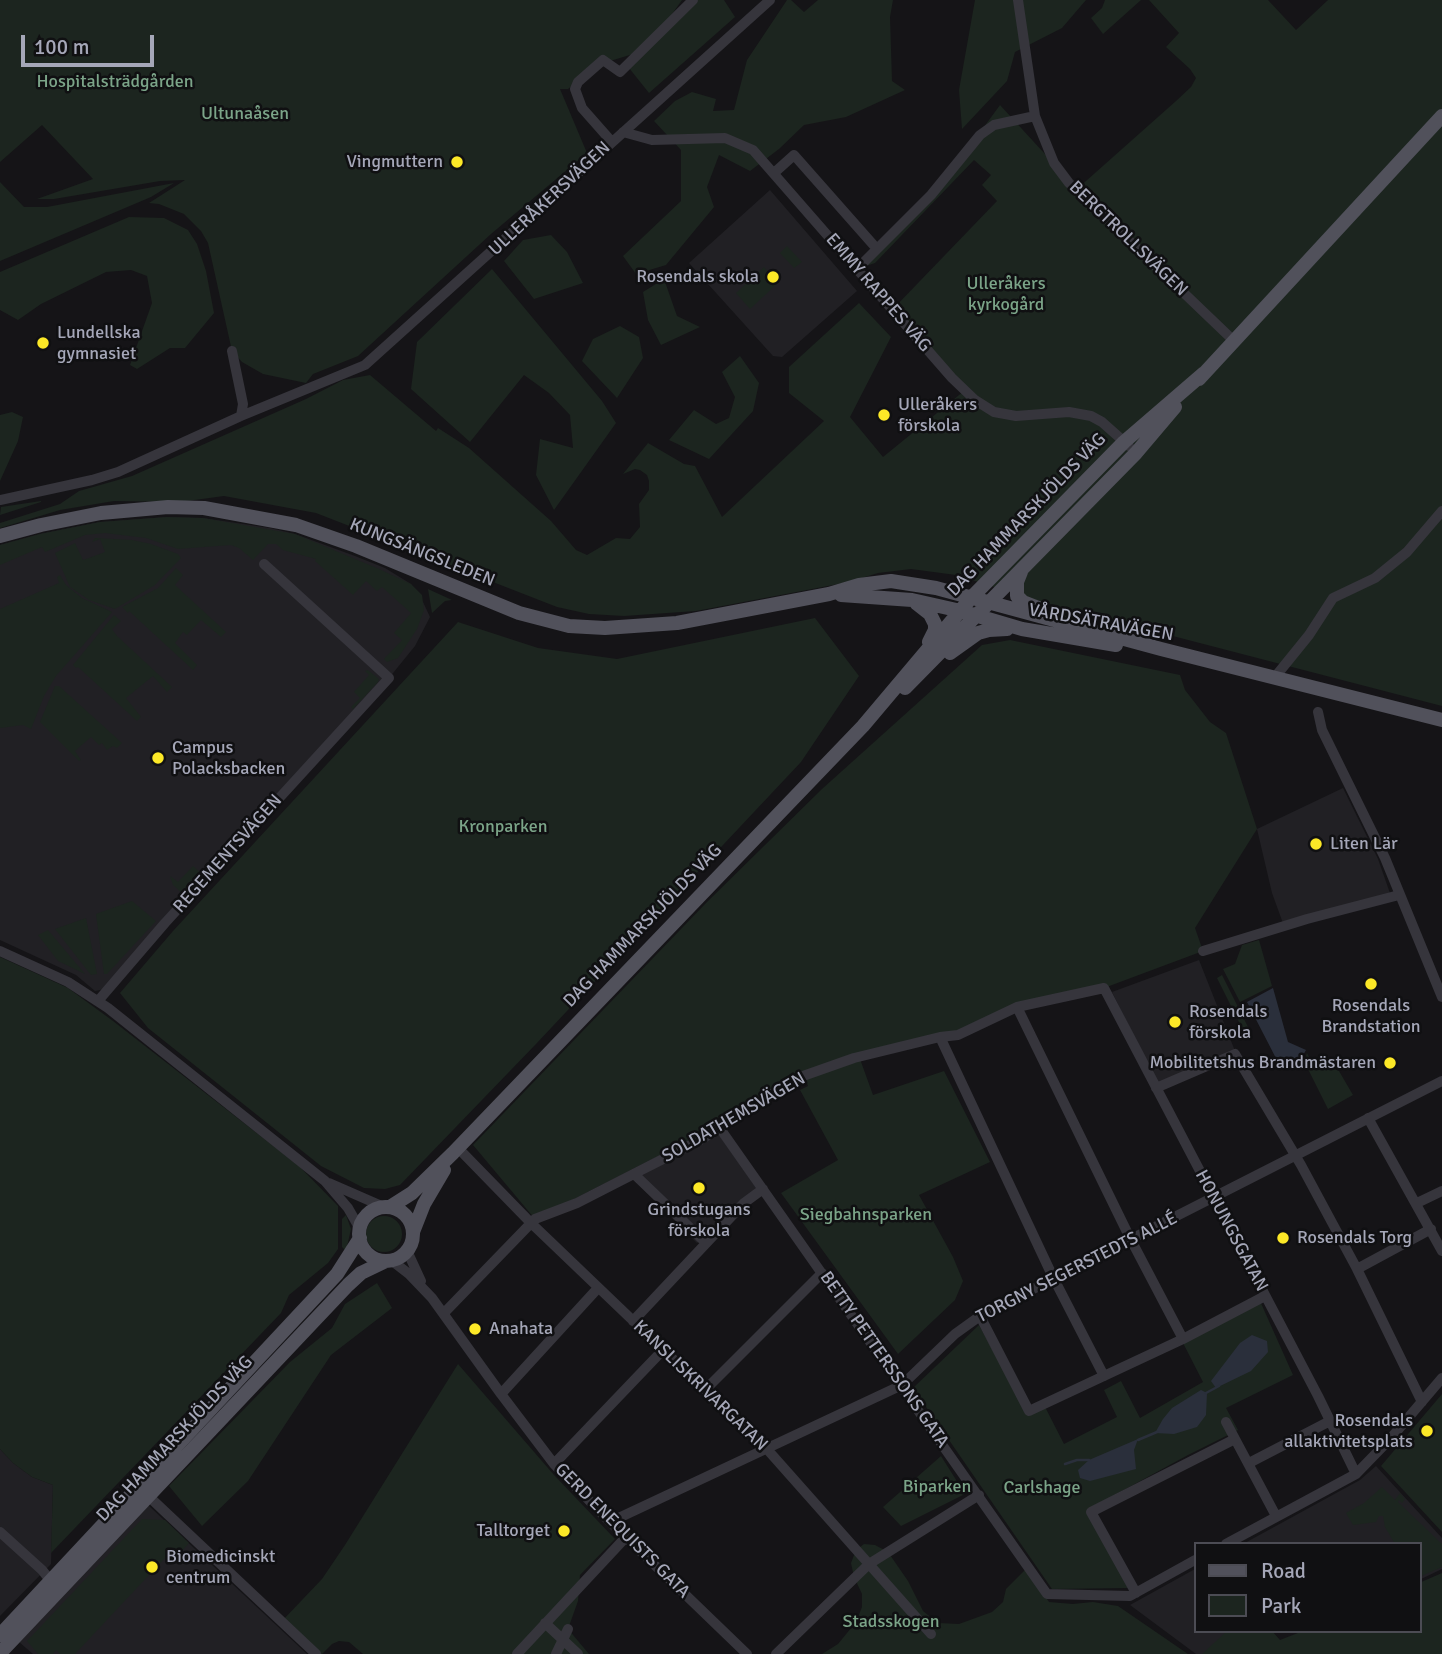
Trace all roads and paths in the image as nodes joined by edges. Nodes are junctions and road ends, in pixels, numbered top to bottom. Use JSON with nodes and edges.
{"nodes":[{"id":1,"x":693,"y":0,"type":"edge"},
{"id":2,"x":770,"y":0,"type":"edge"},
{"id":3,"x":1018,"y":0,"type":"edge"},
{"id":4,"x":1035,"y":116,"type":"junction"},
{"id":5,"x":1442,"y":116,"type":"edge"},
{"id":6,"x":624,"y":132,"type":"junction"},
{"id":7,"x":612,"y":142,"type":"junction"},
{"id":8,"x":774,"y":173,"type":"junction"},
{"id":9,"x":877,"y":249,"type":"junction"},
{"id":10,"x":858,"y":269,"type":"junction"},
{"id":11,"x":1234,"y":341,"type":"junction"},
{"id":12,"x":232,"y":351,"type":"dead end"},
{"id":13,"x":1204,"y":373,"type":"junction"},
{"id":14,"x":241,"y":416,"type":"junction"},
{"id":15,"x":1124,"y":442,"type":"junction"},
{"id":16,"x":1136,"y":453,"type":"junction"},
{"id":17,"x":0,"y":500,"type":"edge"},
{"id":18,"x":1442,"y":511,"type":"edge"},
{"id":19,"x":0,"y":536,"type":"edge"},
{"id":20,"x":264,"y":564,"type":"dead end"},
{"id":21,"x":1024,"y":567,"type":"junction"},
{"id":22,"x":999,"y":570,"type":"junction"},
{"id":23,"x":936,"y":588,"type":"junction"},
{"id":24,"x":829,"y":594,"type":"junction"},
{"id":25,"x":971,"y":598,"type":"junction"},
{"id":26,"x":912,"y":600,"type":"junction"},
{"id":27,"x":989,"y":603,"type":"junction"},
{"id":28,"x":961,"y":611,"type":"junction"},
{"id":29,"x":976,"y":615,"type":"junction"},
{"id":30,"x":1060,"y":621,"type":"junction"},
{"id":31,"x":1022,"y":629,"type":"junction"},
{"id":32,"x":1220,"y":663,"type":"junction"},
{"id":33,"x":920,"y":667,"type":"junction"},
{"id":34,"x":1275,"y":677,"type":"junction"},
{"id":35,"x":1318,"y":712,"type":"dead end"},
{"id":36,"x":1442,"y":720,"type":"edge"},
{"id":37,"x":1399,"y":895,"type":"junction"},
{"id":38,"x":0,"y":951,"type":"edge"},
{"id":39,"x":1203,"y":951,"type":"dead end"},
{"id":40,"x":1104,"y":988,"type":"joint"},
{"id":41,"x":1442,"y":997,"type":"edge"},
{"id":42,"x":98,"y":1002,"type":"junction"},
{"id":43,"x":1017,"y":1007,"type":"junction"},
{"id":44,"x":940,"y":1037,"type":"junction"},
{"id":45,"x":1442,"y":1081,"type":"edge"},
{"id":46,"x":1156,"y":1088,"type":"junction"},
{"id":47,"x":1368,"y":1118,"type":"junction"},
{"id":48,"x":719,"y":1127,"type":"junction"},
{"id":49,"x":455,"y":1151,"type":"junction"},
{"id":50,"x":1296,"y":1154,"type":"junction"},
{"id":51,"x":634,"y":1174,"type":"junction"},
{"id":52,"x":325,"y":1181,"type":"junction"},
{"id":53,"x":763,"y":1189,"type":"junction"},
{"id":54,"x":1442,"y":1191,"type":"edge"},
{"id":55,"x":1213,"y":1197,"type":"junction"},
{"id":56,"x":1418,"y":1203,"type":"junction"},
{"id":57,"x":387,"y":1207,"type":"junction"},
{"id":58,"x":531,"y":1223,"type":"junction"},
{"id":59,"x":1431,"y":1229,"type":"junction"},
{"id":60,"x":360,"y":1234,"type":"junction"},
{"id":61,"x":411,"y":1240,"type":"junction"},
{"id":62,"x":1131,"y":1240,"type":"junction"},
{"id":63,"x":706,"y":1243,"type":"junction"},
{"id":64,"x":1442,"y":1251,"type":"edge"},
{"id":65,"x":389,"y":1261,"type":"junction"},
{"id":66,"x":1357,"y":1269,"type":"junction"},
{"id":67,"x":822,"y":1273,"type":"junction"},
{"id":68,"x":1054,"y":1279,"type":"junction"},
{"id":69,"x":598,"y":1288,"type":"junction"},
{"id":70,"x":1265,"y":1296,"type":"junction"},
{"id":71,"x":432,"y":1298,"type":"junction"},
{"id":72,"x":444,"y":1313,"type":"junction"},
{"id":73,"x":980,"y":1316,"type":"junction"},
{"id":74,"x":633,"y":1321,"type":"junction"},
{"id":75,"x":1183,"y":1339,"type":"junction"},
{"id":76,"x":663,"y":1350,"type":"junction"},
{"id":77,"x":1104,"y":1376,"type":"junction"},
{"id":78,"x":1442,"y":1378,"type":"edge"},
{"id":79,"x":902,"y":1385,"type":"junction"},
{"id":80,"x":705,"y":1390,"type":"junction"},
{"id":81,"x":501,"y":1395,"type":"junction"},
{"id":82,"x":1422,"y":1402,"type":"junction"},
{"id":83,"x":1330,"y":1421,"type":"junction"},
{"id":84,"x":1226,"y":1422,"type":"dead end"},
{"id":85,"x":1235,"y":1439,"type":"junction"},
{"id":86,"x":766,"y":1448,"type":"junction"},
{"id":87,"x":1249,"y":1463,"type":"junction"},
{"id":88,"x":554,"y":1464,"type":"junction"},
{"id":89,"x":1356,"y":1474,"type":"junction"},
{"id":90,"x":143,"y":1492,"type":"junction"},
{"id":91,"x":978,"y":1495,"type":"junction"},
{"id":92,"x":1276,"y":1516,"type":"junction"},
{"id":93,"x":610,"y":1522,"type":"junction"},
{"id":94,"x":0,"y":1532,"type":"edge"},
{"id":95,"x":626,"y":1537,"type":"junction"},
{"id":96,"x":1230,"y":1542,"type":"edge"},
{"id":97,"x":1194,"y":1561,"type":"edge"},
{"id":98,"x":869,"y":1564,"type":"junction"},
{"id":99,"x":55,"y":1586,"type":"junction"},
{"id":100,"x":1136,"y":1593,"type":"junction"},
{"id":101,"x":545,"y":1623,"type":"junction"},
{"id":102,"x":931,"y":1634,"type":"dead end"},
{"id":103,"x":0,"y":1635,"type":"edge"},
{"id":104,"x":565,"y":1635,"type":"junction"},
{"id":105,"x":0,"y":1653,"type":"edge"},
{"id":106,"x":317,"y":1654,"type":"edge"},
{"id":107,"x":517,"y":1654,"type":"edge"},
{"id":108,"x":556,"y":1654,"type":"edge"},
{"id":109,"x":578,"y":1654,"type":"edge"},
{"id":110,"x":747,"y":1654,"type":"edge"},
{"id":111,"x":776,"y":1654,"type":"edge"}],
"edges":[{"from":1,"to":7,"type":"street"},
{"from":2,"to":6,"type":"street","name":"ULLERÅKERSVÄGEN"},
{"from":3,"to":4,"type":"street","name":"BERGTROLLSVÄGEN"},
{"from":4,"to":9,"type":"street"},
{"from":4,"to":11,"type":"street","name":"BERGTROLLSVÄGEN"},
{"from":5,"to":11,"type":"main road","name":"DAG HAMMARSKJÖLDS VÄG"},
{"from":6,"to":7,"type":"street","name":"ULLERÅKERSVÄGEN"},
{"from":6,"to":8,"type":"street","name":"EMMY RAPPES VÄG"},
{"from":7,"to":14,"type":"street","name":"ULLERÅKERSVÄGEN"},
{"from":8,"to":9,"type":"street"},
{"from":8,"to":10,"type":"street","name":"EMMY RAPPES VÄG"},
{"from":9,"to":10,"type":"street"},
{"from":10,"to":15,"type":"street","name":"EMMY RAPPES VÄG"},
{"from":11,"to":13,"type":"main road","name":"DAG HAMMARSKJÖLDS VÄG"},
{"from":12,"to":14,"type":"street"},
{"from":13,"to":15,"type":"main road","name":"DAG HAMMARSKJÖLDS VÄG"},
{"from":13,"to":16,"type":"main road","name":"DAG HAMMARSKJÖLDS VÄG"},
{"from":14,"to":17,"type":"street","name":"ULLERÅKERSVÄGEN"},
{"from":15,"to":16,"type":"street","name":"EMMY RAPPES VÄG"},
{"from":15,"to":22,"type":"main road","name":"DAG HAMMARSKJÖLDS VÄG"},
{"from":16,"to":21,"type":"main road","name":"DAG HAMMARSKJÖLDS VÄG"},
{"from":18,"to":34,"type":"street"},
{"from":19,"to":24,"type":"main road","name":"KUNGSÄNGSLEDEN"},
{"from":20,"to":42,"type":"street","name":"REGEMENTSVÄGEN"},
{"from":21,"to":27,"type":"main road","name":"DAG HAMMARSKJÖLDS VÄG"},
{"from":21,"to":30,"type":"main road"},
{"from":22,"to":23,"type":"main road"},
{"from":22,"to":25,"type":"main road","name":"DAG HAMMARSKJÖLDS VÄG"},
{"from":23,"to":24,"type":"main road","name":"KUNGSÄNGSLEDEN"},
{"from":23,"to":25,"type":"main road","name":"KUNGSÄNGSLEDEN"},
{"from":24,"to":26,"type":"main road","name":"KUNGSÄNGSLEDEN"},
{"from":25,"to":27,"type":"main road","name":"KUNGSÄNGSLEDEN"},
{"from":25,"to":28,"type":"main road","name":"DAG HAMMARSKJÖLDS VÄG"},
{"from":26,"to":28,"type":"main road","name":"KUNGSÄNGSLEDEN"},
{"from":26,"to":33,"type":"main road"},
{"from":27,"to":29,"type":"main road","name":"DAG HAMMARSKJÖLDS VÄG"},
{"from":27,"to":30,"type":"main road","name":"VÅRDSÄTRAVÄGEN"},
{"from":28,"to":29,"type":"main road","name":"KUNGSÄNGSLEDEN"},
{"from":28,"to":33,"type":"main road","name":"DAG HAMMARSKJÖLDS VÄG"},
{"from":29,"to":31,"type":"main road","name":"VÅRDSÄTRAVÄGEN"},
{"from":29,"to":33,"type":"main road","name":"DAG HAMMARSKJÖLDS VÄG"},
{"from":30,"to":32,"type":"main road","name":"VÅRDSÄTRAVÄGEN"},
{"from":31,"to":32,"type":"main road","name":"VÅRDSÄTRAVÄGEN"},
{"from":31,"to":33,"type":"main road"},
{"from":32,"to":34,"type":"main road","name":"VÅRDSÄTRAVÄGEN"},
{"from":33,"to":49,"type":"main road","name":"DAG HAMMARSKJÖLDS VÄG"},
{"from":34,"to":36,"type":"main road","name":"VÅRDSÄTRAVÄGEN"},
{"from":35,"to":37,"type":"street"},
{"from":37,"to":39,"type":"street"},
{"from":37,"to":41,"type":"street"},
{"from":38,"to":42,"type":"street"},
{"from":40,"to":43,"type":"street","name":"SOLDATHEMSVÄGEN"},
{"from":40,"to":46,"type":"street","name":"HONUNGSGATAN"},
{"from":42,"to":52,"type":"street"},
{"from":43,"to":44,"type":"street","name":"SOLDATHEMSVÄGEN"},
{"from":43,"to":62,"type":"street"},
{"from":44,"to":48,"type":"street","name":"SOLDATHEMSVÄGEN"},
{"from":44,"to":68,"type":"street"},
{"from":45,"to":47,"type":"street","name":"TORGNY SEGERSTEDTS ALLÉ"},
{"from":46,"to":50,"type":"street"},
{"from":46,"to":55,"type":"street","name":"HONUNGSGATAN"},
{"from":47,"to":50,"type":"street","name":"TORGNY SEGERSTEDTS ALLÉ"},
{"from":47,"to":56,"type":"street"},
{"from":48,"to":51,"type":"street","name":"SOLDATHEMSVÄGEN"},
{"from":48,"to":53,"type":"street","name":"BETTY PETTERSSONS GATA"},
{"from":49,"to":57,"type":"main road","name":"DAG HAMMARSKJÖLDS VÄG"},
{"from":49,"to":58,"type":"street","name":"KANSLISKRIVARGATAN"},
{"from":49,"to":61,"type":"main road","name":"DAG HAMMARSKJÖLDS VÄG"},
{"from":50,"to":55,"type":"street","name":"TORGNY SEGERSTEDTS ALLÉ"},
{"from":50,"to":66,"type":"street"},
{"from":51,"to":58,"type":"street","name":"SOLDATHEMSVÄGEN"},
{"from":51,"to":63,"type":"street"},
{"from":52,"to":57,"type":"street"},
{"from":52,"to":60,"type":"street"},
{"from":53,"to":63,"type":"street"},
{"from":53,"to":67,"type":"street","name":"BETTY PETTERSSONS GATA"},
{"from":54,"to":56,"type":"street"},
{"from":55,"to":62,"type":"street","name":"TORGNY SEGERSTEDTS ALLÉ"},
{"from":55,"to":70,"type":"street","name":"HONUNGSGATAN"},
{"from":56,"to":59,"type":"street"},
{"from":57,"to":60,"type":"main road"},
{"from":57,"to":61,"type":"main road"},
{"from":58,"to":69,"type":"street","name":"KANSLISKRIVARGATAN"},
{"from":58,"to":72,"type":"street","name":"SOLDATHEMSVÄGEN"},
{"from":59,"to":64,"type":"street"},
{"from":59,"to":66,"type":"street"},
{"from":60,"to":65,"type":"main road"},
{"from":60,"to":90,"type":"main road","name":"DAG HAMMARSKJÖLDS VÄG"},
{"from":61,"to":65,"type":"main road"},
{"from":61,"to":71,"type":"street","name":"GERD ENEQUISTS GATA"},
{"from":62,"to":68,"type":"street","name":"TORGNY SEGERSTEDTS ALLÉ"},
{"from":62,"to":75,"type":"street"},
{"from":63,"to":74,"type":"street"},
{"from":65,"to":71,"type":"street","name":"GERD ENEQUISTS GATA"},
{"from":65,"to":90,"type":"main road","name":"DAG HAMMARSKJÖLDS VÄG"},
{"from":66,"to":82,"type":"street"},
{"from":67,"to":79,"type":"street","name":"BETTY PETTERSSONS GATA"},
{"from":67,"to":80,"type":"street"},
{"from":68,"to":73,"type":"street","name":"TORGNY SEGERSTEDTS ALLÉ"},
{"from":68,"to":77,"type":"street"},
{"from":69,"to":74,"type":"street","name":"KANSLISKRIVARGATAN"},
{"from":69,"to":81,"type":"street"},
{"from":70,"to":75,"type":"street"},
{"from":70,"to":83,"type":"street","name":"HONUNGSGATAN"},
{"from":71,"to":72,"type":"street","name":"GERD ENEQUISTS GATA"},
{"from":72,"to":81,"type":"street","name":"GERD ENEQUISTS GATA"},
{"from":73,"to":77,"type":"street"},
{"from":73,"to":79,"type":"street","name":"TORGNY SEGERSTEDTS ALLÉ"},
{"from":74,"to":76,"type":"street","name":"KANSLISKRIVARGATAN"},
{"from":75,"to":77,"type":"street"},
{"from":76,"to":80,"type":"street","name":"KANSLISKRIVARGATAN"},
{"from":76,"to":88,"type":"street"},
{"from":78,"to":82,"type":"street"},
{"from":79,"to":86,"type":"street","name":"TORGNY SEGERSTEDTS ALLÉ"},
{"from":79,"to":91,"type":"street","name":"BETTY PETTERSSONS GATA"},
{"from":80,"to":86,"type":"street","name":"KANSLISKRIVARGATAN"},
{"from":81,"to":88,"type":"street","name":"GERD ENEQUISTS GATA"},
{"from":82,"to":89,"type":"street"},
{"from":83,"to":87,"type":"street"},
{"from":83,"to":89,"type":"street","name":"HONUNGSGATAN"},
{"from":84,"to":85,"type":"street"},
{"from":85,"to":87,"type":"street"},
{"from":85,"to":100,"type":"street"},
{"from":86,"to":93,"type":"street","name":"TORGNY SEGERSTEDTS ALLÉ"},
{"from":86,"to":98,"type":"street","name":"KANSLISKRIVARGATAN"},
{"from":87,"to":92,"type":"street"},
{"from":88,"to":93,"type":"street","name":"GERD ENEQUISTS GATA"},
{"from":89,"to":92,"type":"street"},
{"from":90,"to":99,"type":"main road","name":"DAG HAMMARSKJÖLDS VÄG"},
{"from":90,"to":106,"type":"street"},
{"from":91,"to":98,"type":"street"},
{"from":91,"to":100,"type":"street","name":"BETTY PETTERSSONS GATA"},
{"from":92,"to":96,"type":"street"},
{"from":93,"to":95,"type":"street","name":"GERD ENEQUISTS GATA"},
{"from":94,"to":99,"type":"street"},
{"from":95,"to":101,"type":"street"},
{"from":95,"to":110,"type":"street","name":"GERD ENEQUISTS GATA"},
{"from":97,"to":100,"type":"street"},
{"from":98,"to":102,"type":"street","name":"KANSLISKRIVARGATAN"},
{"from":98,"to":111,"type":"street"},
{"from":99,"to":103,"type":"main road","name":"DAG HAMMARSKJÖLDS VÄG"},
{"from":99,"to":105,"type":"main road","name":"DAG HAMMARSKJÖLDS VÄG"},
{"from":101,"to":104,"type":"street"},
{"from":101,"to":107,"type":"street"},
{"from":104,"to":108,"type":"street"},
{"from":104,"to":109,"type":"street"}]}
